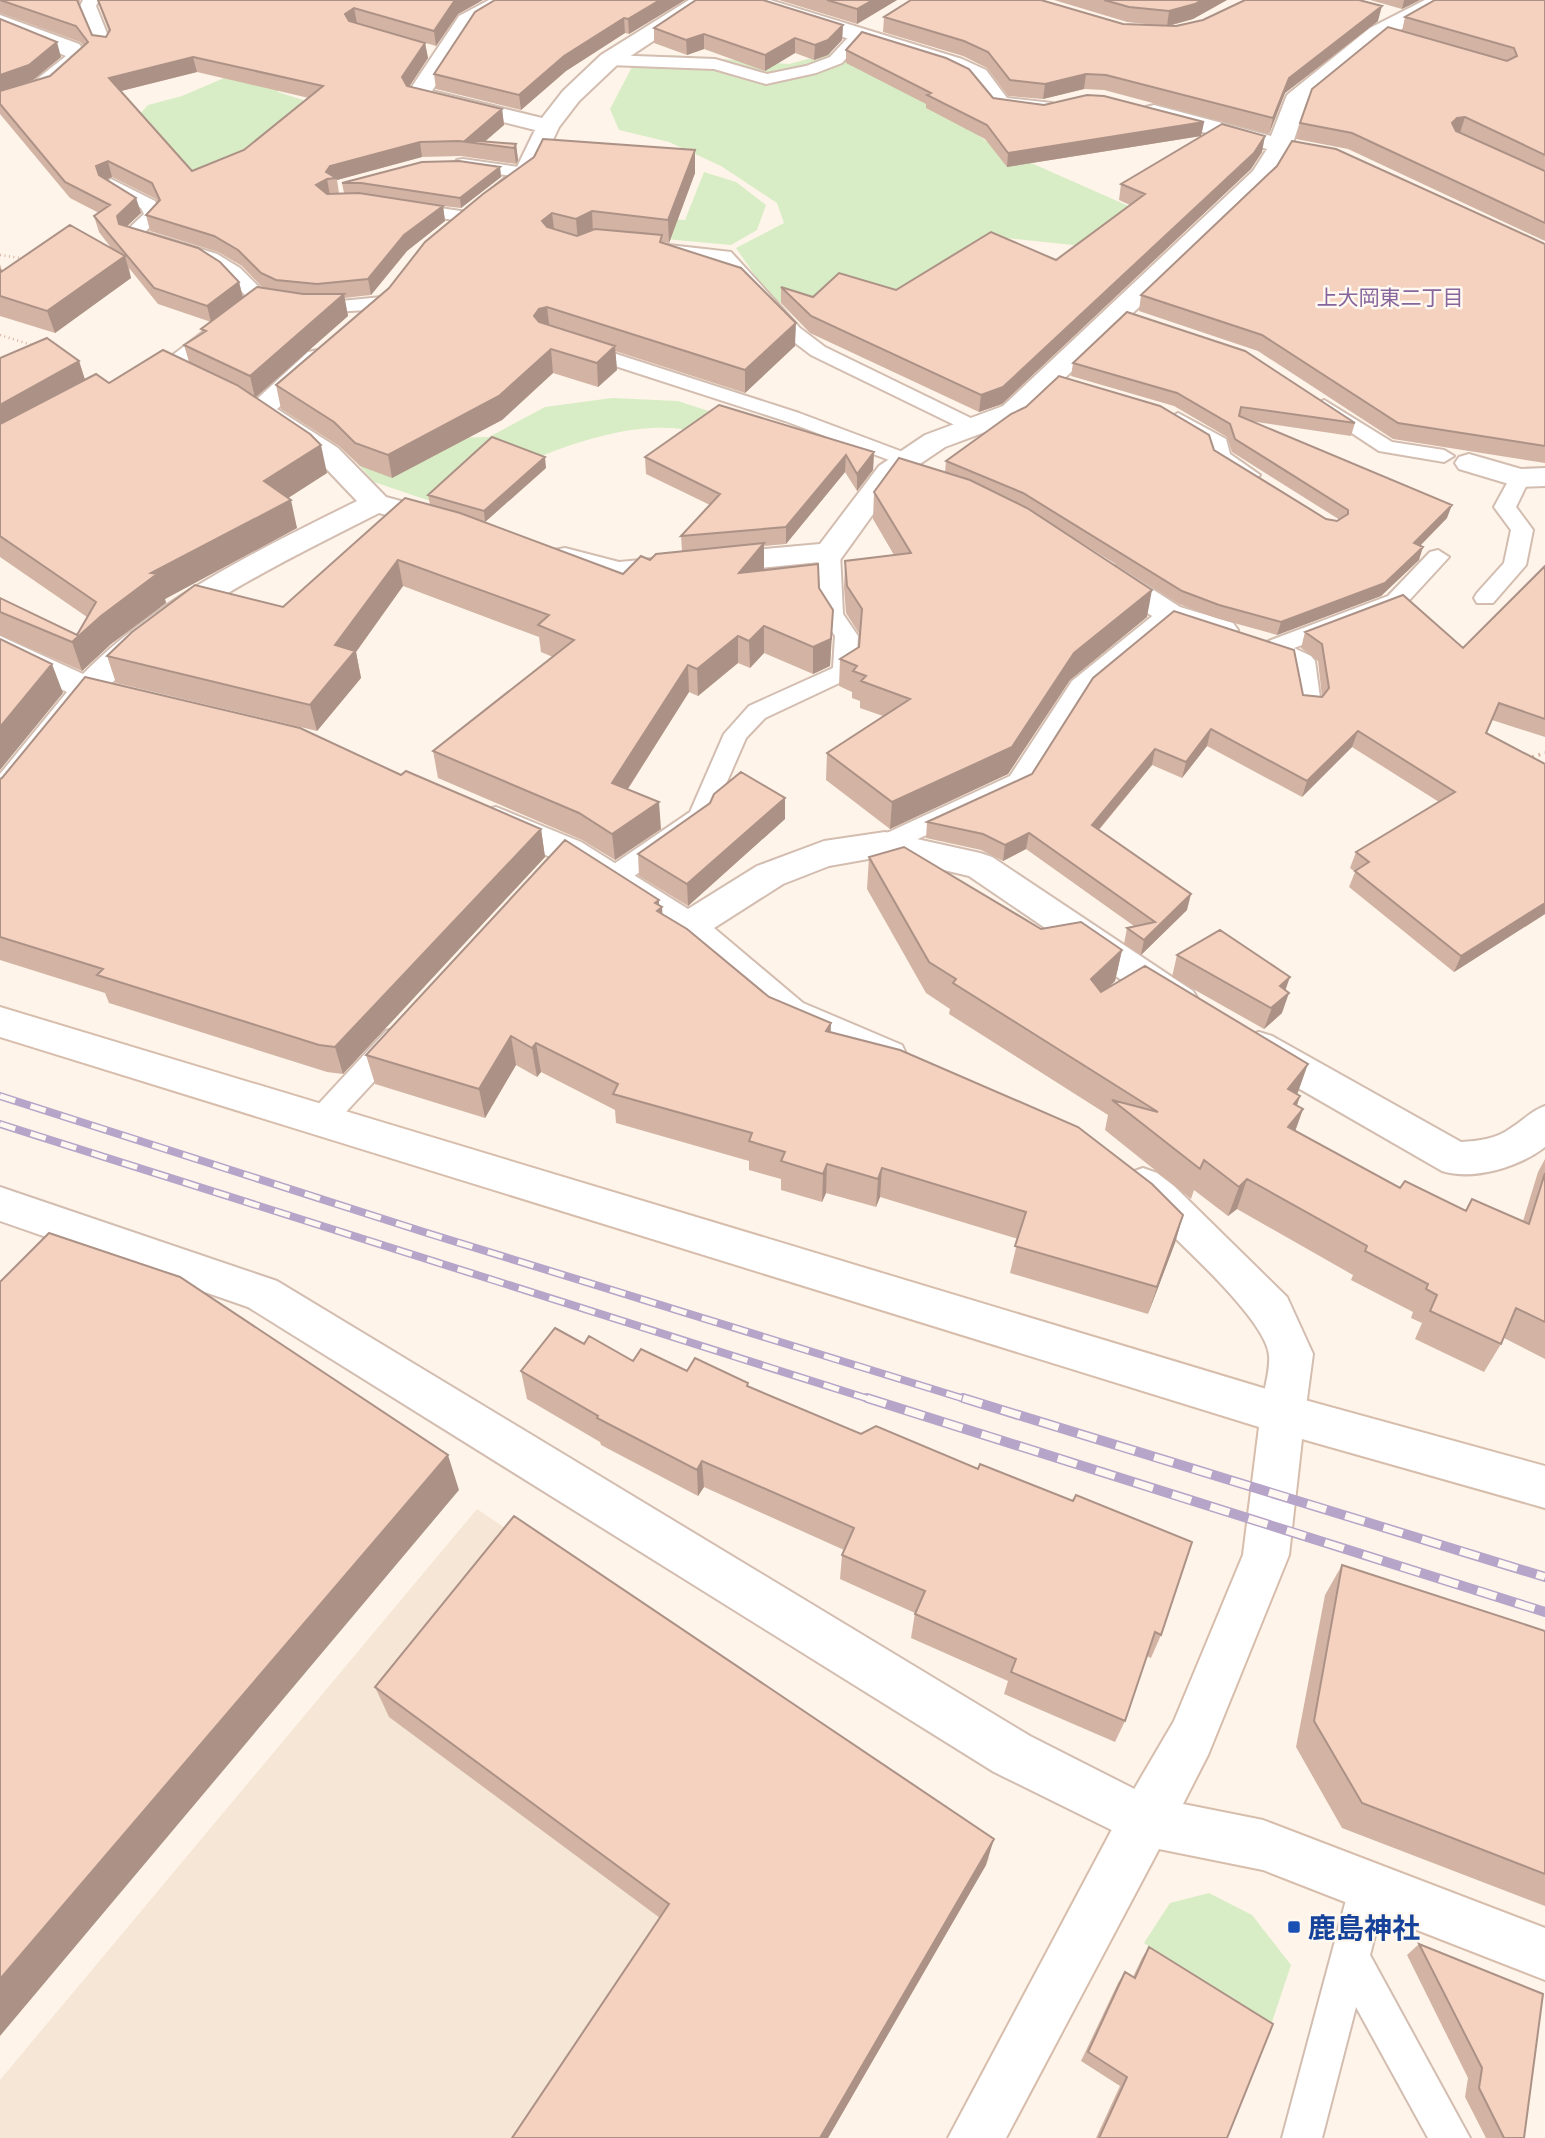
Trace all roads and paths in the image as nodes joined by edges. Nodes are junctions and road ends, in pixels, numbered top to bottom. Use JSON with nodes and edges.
{"nodes":[{"id":1,"x":91,"y":0,"type":"edge"},
{"id":2,"x":505,"y":0,"type":"edge"},
{"id":3,"x":704,"y":0,"type":"edge"},
{"id":4,"x":748,"y":0,"type":"edge"},
{"id":5,"x":1441,"y":0,"type":"edge"},
{"id":6,"x":0,"y":21,"type":"edge"},
{"id":7,"x":882,"y":21,"type":"dead end"},
{"id":8,"x":859,"y":34,"type":"junction"},
{"id":9,"x":104,"y":46,"type":"edge"},
{"id":10,"x":609,"y":60,"type":"junction"},
{"id":11,"x":39,"y":86,"type":"edge"},
{"id":12,"x":1063,"y":103,"type":"edge"},
{"id":13,"x":1136,"y":107,"type":"edge"},
{"id":14,"x":548,"y":126,"type":"junction"},
{"id":15,"x":1291,"y":148,"type":"junction"},
{"id":16,"x":448,"y":164,"type":"edge"},
{"id":17,"x":526,"y":173,"type":"junction"},
{"id":18,"x":111,"y":184,"type":"edge"},
{"id":19,"x":388,"y":205,"type":"edge"},
{"id":20,"x":467,"y":217,"type":"junction"},
{"id":21,"x":438,"y":241,"type":"edge"},
{"id":22,"x":646,"y":248,"type":"edge"},
{"id":23,"x":0,"y":255,"type":"edge"},
{"id":24,"x":36,"y":260,"type":"edge"},
{"id":25,"x":389,"y":294,"type":"joint"},
{"id":26,"x":259,"y":298,"type":"junction"},
{"id":27,"x":0,"y":335,"type":"edge"},
{"id":28,"x":561,"y":343,"type":"edge"},
{"id":29,"x":43,"y":348,"type":"edge"},
{"id":30,"x":169,"y":367,"type":"junction"},
{"id":31,"x":147,"y":379,"type":"edge"},
{"id":32,"x":203,"y":383,"type":"edge"},
{"id":33,"x":1307,"y":394,"type":"edge"},
{"id":34,"x":1153,"y":408,"type":"edge"},
{"id":35,"x":976,"y":428,"type":"junction"},
{"id":36,"x":1456,"y":460,"type":"joint"},
{"id":37,"x":896,"y":465,"type":"junction"},
{"id":38,"x":1532,"y":477,"type":"edge"},
{"id":39,"x":931,"y":482,"type":"edge"},
{"id":40,"x":1265,"y":484,"type":"edge"},
{"id":41,"x":376,"y":503,"type":"junction"},
{"id":42,"x":465,"y":528,"type":"edge"},
{"id":43,"x":542,"y":550,"type":"edge"},
{"id":44,"x":829,"y":553,"type":"junction"},
{"id":45,"x":1080,"y":556,"type":"edge"},
{"id":46,"x":1438,"y":557,"type":"dead end"},
{"id":47,"x":1486,"y":598,"type":"dead end"},
{"id":48,"x":1169,"y":614,"type":"junction"},
{"id":49,"x":0,"y":646,"type":"edge"},
{"id":50,"x":1274,"y":647,"type":"junction"},
{"id":51,"x":89,"y":690,"type":"junction"},
{"id":52,"x":141,"y":703,"type":"edge"},
{"id":53,"x":1309,"y":705,"type":"edge"},
{"id":54,"x":1545,"y":753,"type":"edge"},
{"id":55,"x":1520,"y":761,"type":"edge"},
{"id":56,"x":0,"y":797,"type":"edge"},
{"id":57,"x":459,"y":803,"type":"edge"},
{"id":58,"x":885,"y":844,"type":"junction"},
{"id":59,"x":614,"y":877,"type":"junction"},
{"id":60,"x":688,"y":927,"type":"junction"},
{"id":61,"x":417,"y":1016,"type":"edge"},
{"id":62,"x":0,"y":1022,"type":"edge"},
{"id":63,"x":914,"y":1067,"type":"edge"},
{"id":64,"x":323,"y":1119,"type":"junction"},
{"id":65,"x":1545,"y":1122,"type":"edge"},
{"id":66,"x":1118,"y":1166,"type":"edge"},
{"id":67,"x":0,"y":1204,"type":"edge"},
{"id":68,"x":1283,"y":1414,"type":"junction"},
{"id":69,"x":1545,"y":1488,"type":"edge"},
{"id":70,"x":1144,"y":1821,"type":"junction"},
{"id":71,"x":1369,"y":1885,"type":"junction"},
{"id":72,"x":1545,"y":1954,"type":"edge"},
{"id":73,"x":1350,"y":1957,"type":"junction"},
{"id":74,"x":976,"y":2138,"type":"edge"},
{"id":75,"x":1302,"y":2138,"type":"edge"},
{"id":76,"x":1450,"y":2138,"type":"edge"}],
"edges":[{"from":1,"to":9,"type":"lane"},
{"from":2,"to":14,"type":"street"},
{"from":3,"to":10,"type":"street"},
{"from":4,"to":8,"type":"street"},
{"from":5,"to":15,"type":"street"},
{"from":6,"to":11,"type":"street"},
{"from":7,"to":8,"type":"street"},
{"from":8,"to":10,"type":"lane"},
{"from":8,"to":12,"type":"street"},
{"from":10,"to":14,"type":"street"},
{"from":13,"to":15,"type":"street"},
{"from":14,"to":17,"type":"street"},
{"from":15,"to":35,"type":"street"},
{"from":16,"to":17,"type":"lane"},
{"from":17,"to":20,"type":"street"},
{"from":18,"to":26,"type":"lane"},
{"from":19,"to":20,"type":"lane"},
{"from":20,"to":21,"type":"street"},
{"from":22,"to":35,"type":"lane"},
{"from":23,"to":24,"type":"path"},
{"from":25,"to":26,"type":"lane"},
{"from":25,"to":41,"type":"street"},
{"from":26,"to":30,"type":"lane"},
{"from":27,"to":29,"type":"path"},
{"from":28,"to":37,"type":"lane"},
{"from":30,"to":31,"type":"lane"},
{"from":30,"to":32,"type":"lane"},
{"from":33,"to":36,"type":"lane"},
{"from":34,"to":40,"type":"lane"},
{"from":35,"to":37,"type":"street"},
{"from":36,"to":38,"type":"street"},
{"from":37,"to":39,"type":"street"},
{"from":37,"to":44,"type":"street"},
{"from":38,"to":47,"type":"lane"},
{"from":41,"to":42,"type":"street"},
{"from":41,"to":51,"type":"street"},
{"from":43,"to":44,"type":"street"},
{"from":44,"to":59,"type":"lane"},
{"from":45,"to":48,"type":"street"},
{"from":46,"to":50,"type":"lane"},
{"from":48,"to":50,"type":"street"},
{"from":48,"to":58,"type":"lane"},
{"from":49,"to":51,"type":"street"},
{"from":50,"to":53,"type":"lane"},
{"from":51,"to":52,"type":"street"},
{"from":51,"to":56,"type":"street"},
{"from":54,"to":55,"type":"path"},
{"from":57,"to":59,"type":"street"},
{"from":58,"to":60,"type":"street"},
{"from":58,"to":65,"type":"street"},
{"from":59,"to":60,"type":"street"},
{"from":60,"to":63,"type":"street"},
{"from":61,"to":64,"type":"lane"},
{"from":62,"to":64,"type":"street"},
{"from":64,"to":68,"type":"street"},
{"from":66,"to":68,"type":"street"},
{"from":67,"to":70,"type":"street"},
{"from":68,"to":69,"type":"street"},
{"from":68,"to":70,"type":"street"},
{"from":70,"to":71,"type":"street"},
{"from":70,"to":74,"type":"street"},
{"from":71,"to":72,"type":"street"},
{"from":71,"to":73,"type":"lane"},
{"from":73,"to":75,"type":"lane"},
{"from":73,"to":76,"type":"lane"}]}
